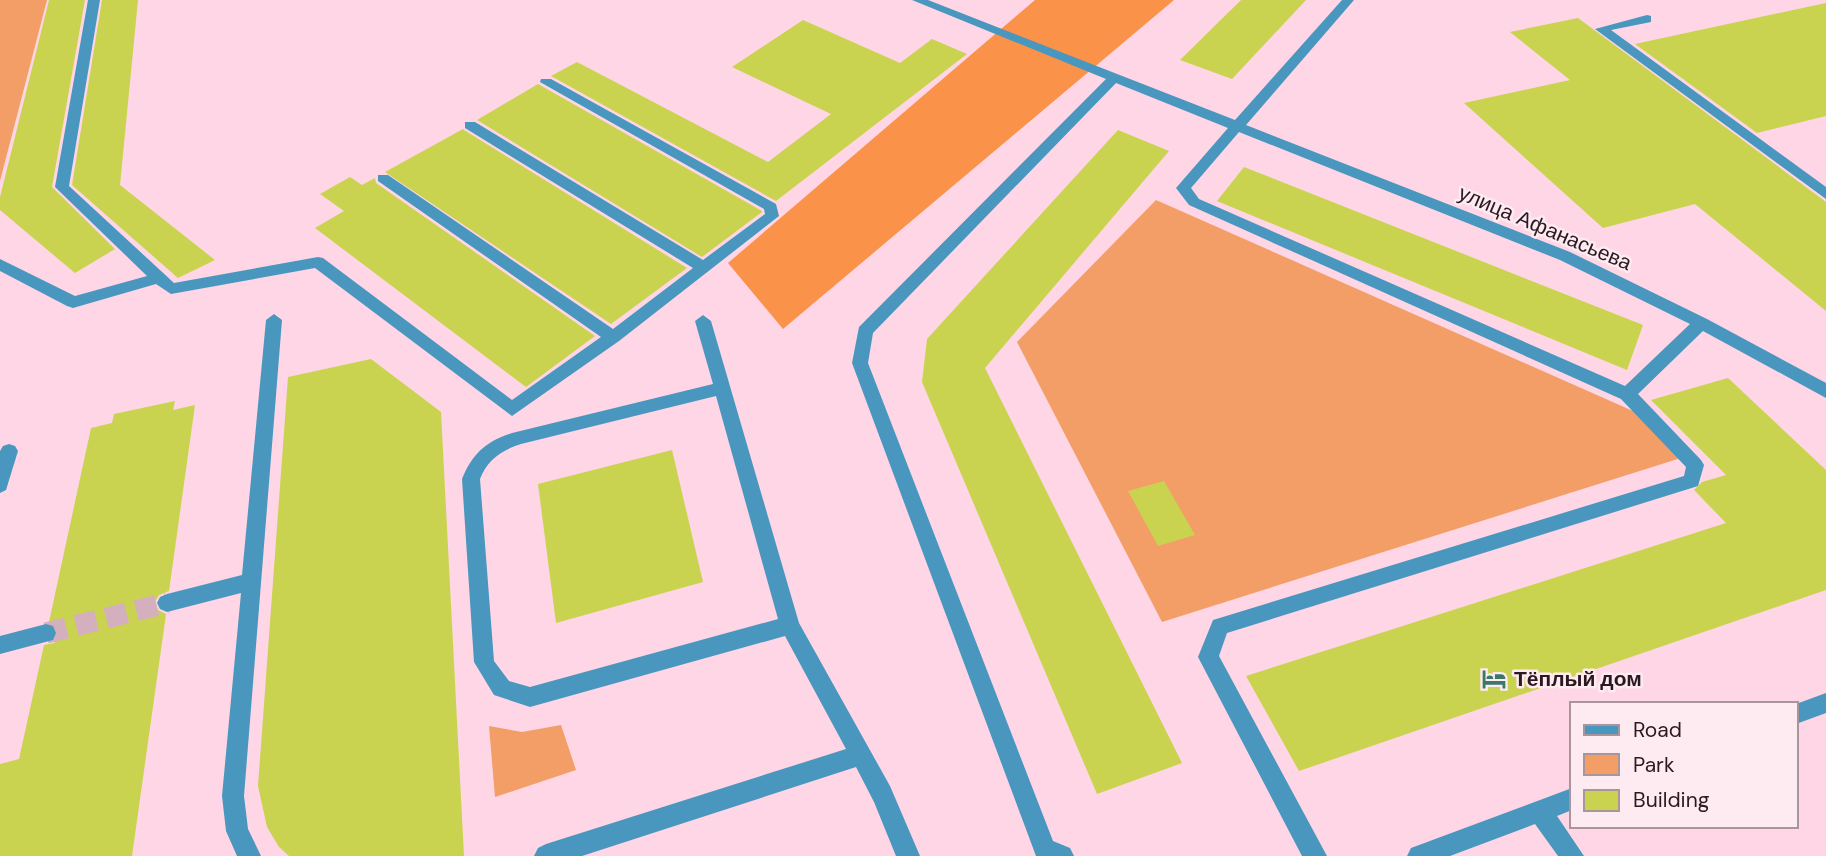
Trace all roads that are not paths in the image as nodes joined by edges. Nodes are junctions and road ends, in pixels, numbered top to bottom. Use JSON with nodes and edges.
{"nodes":[{"id":1,"x":94,"y":0,"type":"edge"},
{"id":2,"x":918,"y":0,"type":"edge"},
{"id":3,"x":1348,"y":0,"type":"edge"},
{"id":4,"x":1647,"y":19,"type":"dead end"},
{"id":5,"x":1114,"y":78,"type":"junction"},
{"id":6,"x":546,"y":82,"type":"dead end"},
{"id":7,"x":1237,"y":124,"type":"junction"},
{"id":8,"x":470,"y":125,"type":"dead end"},
{"id":9,"x":383,"y":178,"type":"dead end"},
{"id":10,"x":1826,"y":194,"type":"edge"},
{"id":11,"x":0,"y":264,"type":"edge"},
{"id":12,"x":704,"y":268,"type":"junction"},
{"id":13,"x":159,"y":278,"type":"junction"},
{"id":14,"x":274,"y":320,"type":"dead end"},
{"id":15,"x":703,"y":321,"type":"dead end"},
{"id":16,"x":1701,"y":323,"type":"junction"},
{"id":17,"x":613,"y":337,"type":"junction"},
{"id":18,"x":722,"y":388,"type":"junction"},
{"id":19,"x":1826,"y":391,"type":"edge"},
{"id":20,"x":1627,"y":394,"type":"junction"},
{"id":21,"x":9,"y":451,"type":"dead end"},
{"id":22,"x":0,"y":485,"type":"edge"},
{"id":23,"x":252,"y":581,"type":"junction"},
{"id":24,"x":167,"y":603,"type":"tunnel mouth"},
{"id":25,"x":790,"y":625,"type":"junction"},
{"id":26,"x":46,"y":634,"type":"tunnel mouth"},
{"id":27,"x":0,"y":645,"type":"edge"},
{"id":28,"x":1826,"y":703,"type":"edge"},
{"id":29,"x":1798,"y":713,"type":"edge"},
{"id":30,"x":860,"y":755,"type":"junction"},
{"id":31,"x":1570,"y":800,"type":"edge"},
{"id":32,"x":1540,"y":811,"type":"junction"},
{"id":33,"x":249,"y":856,"type":"edge"},
{"id":34,"x":546,"y":856,"type":"edge"},
{"id":35,"x":908,"y":856,"type":"edge"},
{"id":36,"x":1062,"y":856,"type":"edge"},
{"id":37,"x":1315,"y":856,"type":"edge"},
{"id":38,"x":1419,"y":856,"type":"edge"},
{"id":39,"x":1572,"y":856,"type":"edge"}],
"edges":[{"from":1,"to":13,"type":"street"},
{"from":2,"to":5,"type":"street","name":"улица Афанасьева"},
{"from":3,"to":7,"type":"street"},
{"from":4,"to":10,"type":"street"},
{"from":5,"to":7,"type":"street","name":"улица Афанасьева"},
{"from":5,"to":36,"type":"street"},
{"from":6,"to":12,"type":"street"},
{"from":7,"to":16,"type":"street","name":"улица Афанасьева"},
{"from":7,"to":20,"type":"street"},
{"from":8,"to":12,"type":"street"},
{"from":9,"to":17,"type":"street"},
{"from":11,"to":13,"type":"street"},
{"from":12,"to":17,"type":"street"},
{"from":13,"to":17,"type":"street"},
{"from":14,"to":23,"type":"street"},
{"from":15,"to":18,"type":"street"},
{"from":16,"to":19,"type":"street","name":"улица Афанасьева"},
{"from":16,"to":20,"type":"street"},
{"from":18,"to":25,"type":"street"},
{"from":18,"to":25,"type":"street"},
{"from":20,"to":37,"type":"street"},
{"from":21,"to":22,"type":"street"},
{"from":23,"to":24,"type":"street"},
{"from":23,"to":33,"type":"street"},
{"from":25,"to":30,"type":"street"},
{"from":26,"to":27,"type":"street"},
{"from":28,"to":29,"type":"street"},
{"from":30,"to":34,"type":"street"},
{"from":30,"to":35,"type":"street"},
{"from":31,"to":32,"type":"street"},
{"from":32,"to":38,"type":"street"},
{"from":32,"to":39,"type":"street"}]}
